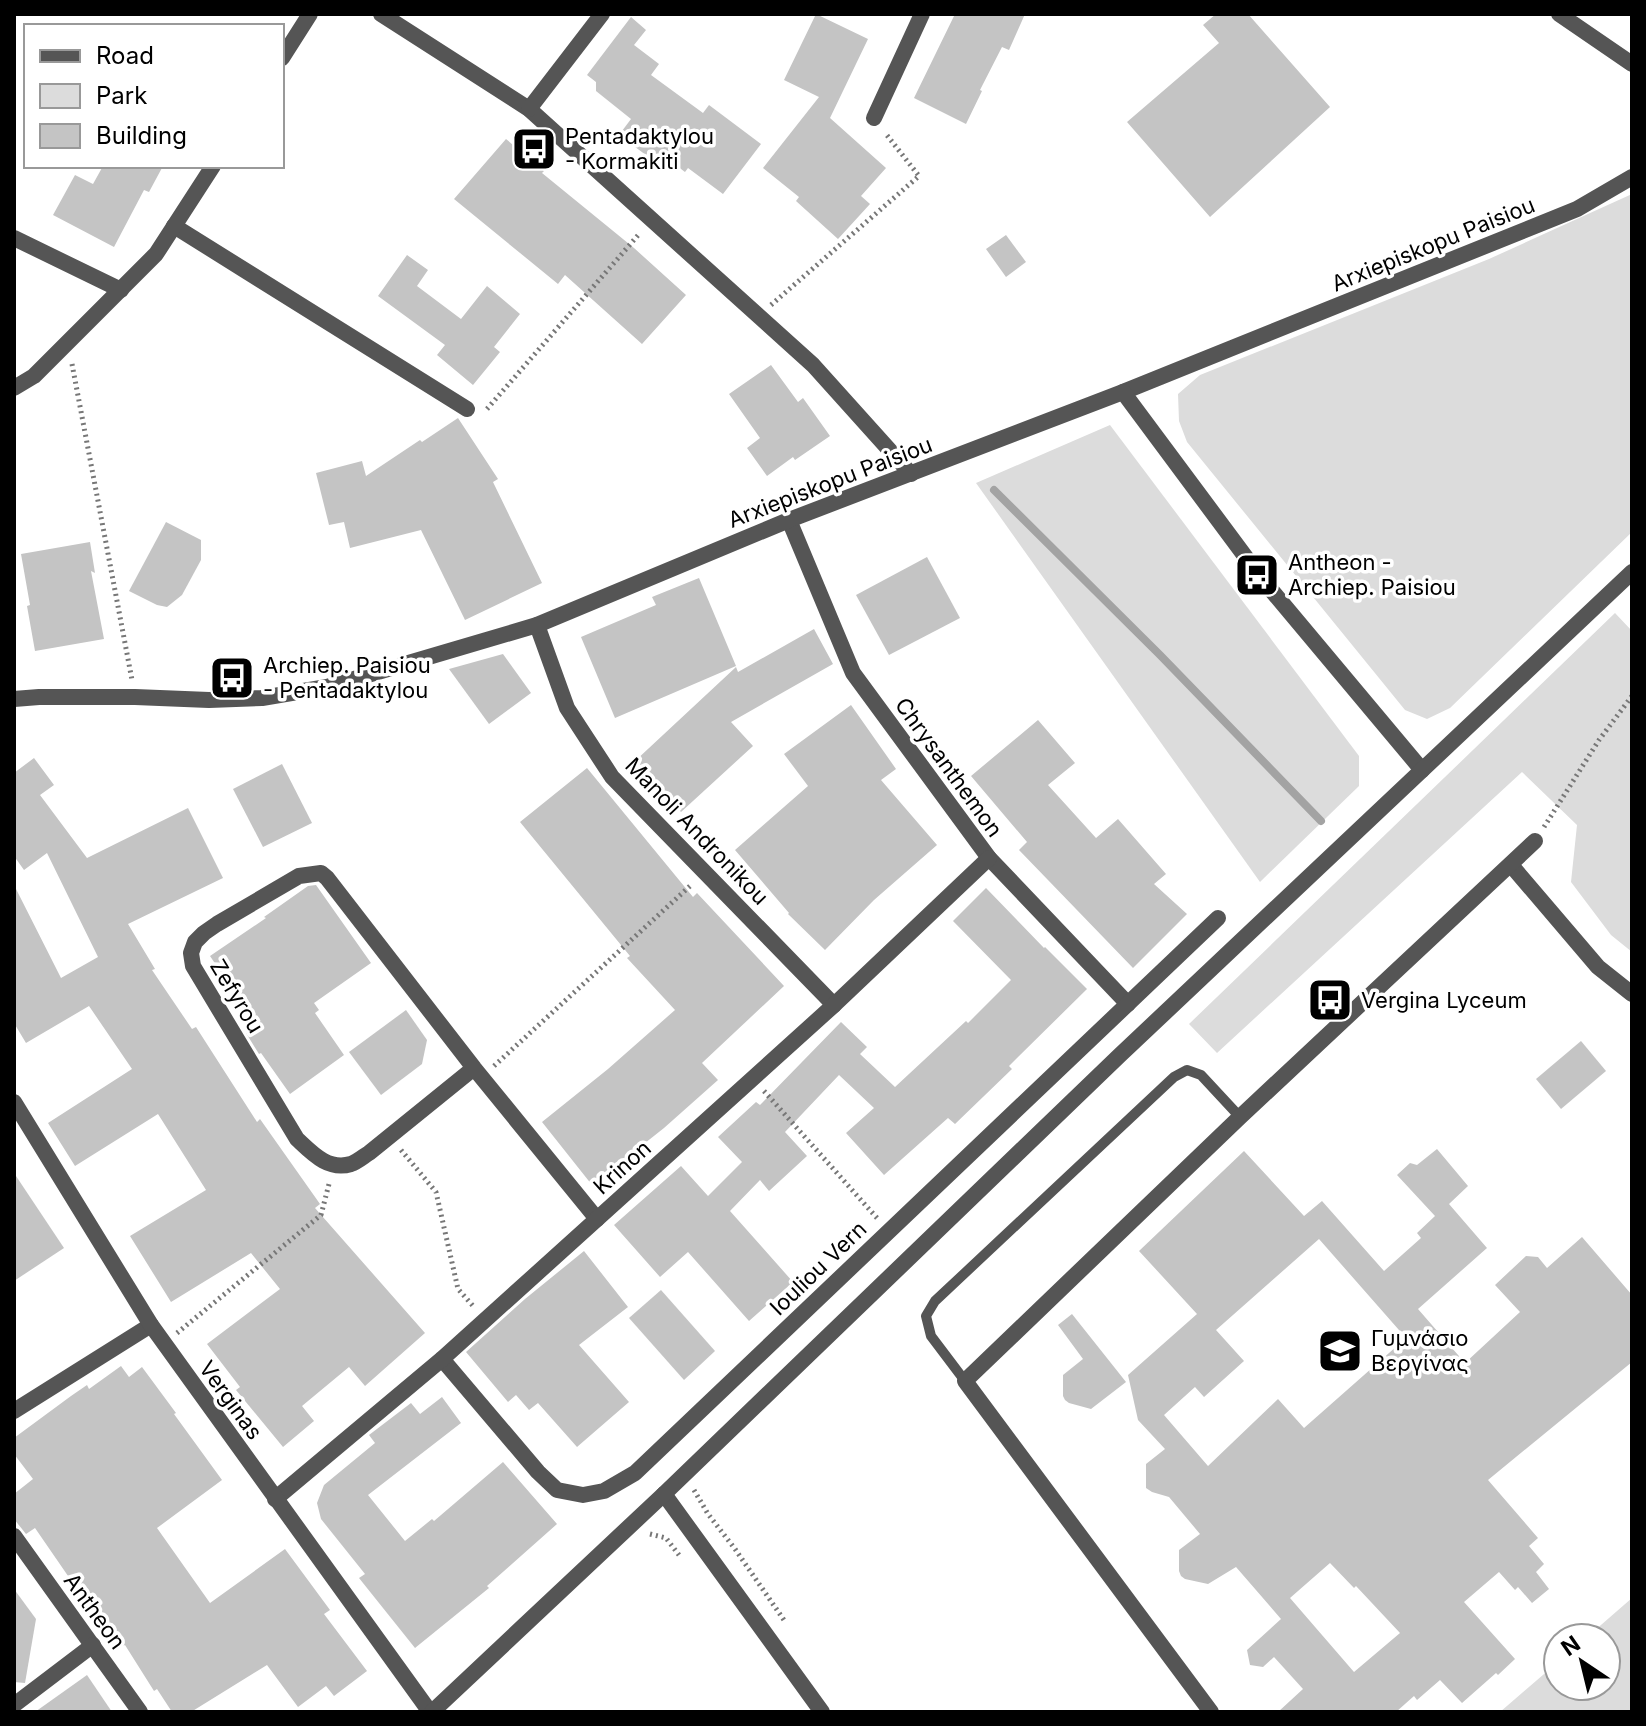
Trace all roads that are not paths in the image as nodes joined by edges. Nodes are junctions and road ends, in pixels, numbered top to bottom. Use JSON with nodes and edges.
{"nodes":[{"id":1,"x":310,"y":14,"type":"edge"},
{"id":2,"x":381,"y":14,"type":"edge"},
{"id":3,"x":602,"y":14,"type":"edge"},
{"id":4,"x":922,"y":14,"type":"edge"},
{"id":5,"x":1559,"y":14,"type":"edge"},
{"id":6,"x":284,"y":55,"type":"edge"},
{"id":7,"x":1632,"y":64,"type":"edge"},
{"id":8,"x":529,"y":109,"type":"junction"},
{"id":9,"x":874,"y":118,"type":"road end"},
{"id":10,"x":212,"y":168,"type":"edge"},
{"id":11,"x":1632,"y":177,"type":"edge"},
{"id":12,"x":174,"y":226,"type":"junction"},
{"id":13,"x":14,"y":238,"type":"edge"},
{"id":14,"x":121,"y":290,"type":"junction"},
{"id":15,"x":14,"y":388,"type":"edge"},
{"id":16,"x":1123,"y":392,"type":"junction"},
{"id":17,"x":467,"y":409,"type":"road end"},
{"id":18,"x":911,"y":474,"type":"junction"},
{"id":19,"x":789,"y":520,"type":"junction"},
{"id":20,"x":1632,"y":572,"type":"edge"},
{"id":21,"x":537,"y":625,"type":"junction"},
{"id":22,"x":14,"y":699,"type":"edge"},
{"id":23,"x":1422,"y":770,"type":"junction"},
{"id":24,"x":1535,"y":841,"type":"road end"},
{"id":25,"x":989,"y":858,"type":"junction"},
{"id":26,"x":1511,"y":865,"type":"junction"},
{"id":27,"x":1218,"y":918,"type":"dead end"},
{"id":28,"x":1632,"y":994,"type":"edge"},
{"id":29,"x":1128,"y":1004,"type":"junction"},
{"id":30,"x":834,"y":1005,"type":"junction"},
{"id":31,"x":478,"y":1073,"type":"junction"},
{"id":32,"x":14,"y":1102,"type":"edge"},
{"id":33,"x":1240,"y":1117,"type":"junction"},
{"id":34,"x":597,"y":1219,"type":"junction"},
{"id":35,"x":151,"y":1325,"type":"junction"},
{"id":36,"x":442,"y":1359,"type":"junction"},
{"id":37,"x":965,"y":1381,"type":"junction"},
{"id":38,"x":14,"y":1411,"type":"edge"},
{"id":39,"x":664,"y":1494,"type":"junction"},
{"id":40,"x":275,"y":1499,"type":"junction"},
{"id":41,"x":14,"y":1536,"type":"edge"},
{"id":42,"x":93,"y":1645,"type":"junction"},
{"id":43,"x":14,"y":1705,"type":"edge"},
{"id":44,"x":140,"y":1712,"type":"edge"},
{"id":45,"x":431,"y":1712,"type":"edge"},
{"id":46,"x":822,"y":1712,"type":"edge"},
{"id":47,"x":1211,"y":1712,"type":"edge"}],
"edges":[{"from":1,"to":6,"type":"street"},
{"from":2,"to":8,"type":"street"},
{"from":3,"to":8,"type":"street"},
{"from":4,"to":9,"type":"street"},
{"from":5,"to":7,"type":"street"},
{"from":8,"to":18,"type":"street"},
{"from":10,"to":12,"type":"street"},
{"from":11,"to":16,"type":"street","name":"Arxiepiskopu Paisiou"},
{"from":12,"to":14,"type":"street"},
{"from":12,"to":17,"type":"street"},
{"from":13,"to":14,"type":"street"},
{"from":14,"to":15,"type":"street"},
{"from":16,"to":18,"type":"street","name":"Arxiepiskopu Paisiou"},
{"from":16,"to":23,"type":"street"},
{"from":18,"to":19,"type":"street","name":"Arxiepiskopu Paisiou"},
{"from":19,"to":21,"type":"street","name":"Arxiepiskopu Paisiou"},
{"from":19,"to":25,"type":"street","name":"Chrysanthemon"},
{"from":20,"to":23,"type":"street"},
{"from":21,"to":22,"type":"street","name":"Arxiepiskopu Paisiou"},
{"from":21,"to":30,"type":"street","name":"Manoli Andronikou"},
{"from":23,"to":39,"type":"street"},
{"from":24,"to":26,"type":"street"},
{"from":25,"to":29,"type":"street","name":"Chrysanthemon"},
{"from":25,"to":30,"type":"street","name":"Krinon"},
{"from":26,"to":28,"type":"street"},
{"from":26,"to":33,"type":"street"},
{"from":27,"to":29,"type":"street","name":"Iouliou Vern"},
{"from":29,"to":36,"type":"street","name":"Iouliou Vern"},
{"from":30,"to":34,"type":"street","name":"Krinon"},
{"from":31,"to":31,"type":"street","name":"Zefyrou"},
{"from":31,"to":34,"type":"street","name":"Zefyrou"},
{"from":32,"to":35,"type":"street","name":"Verginas"},
{"from":33,"to":37,"type":"street"},
{"from":33,"to":37,"type":"lane"},
{"from":34,"to":36,"type":"street","name":"Krinon"},
{"from":35,"to":38,"type":"street"},
{"from":35,"to":40,"type":"street","name":"Verginas"},
{"from":36,"to":40,"type":"street","name":"Krinon"},
{"from":37,"to":47,"type":"street"},
{"from":39,"to":45,"type":"street"},
{"from":39,"to":46,"type":"street"},
{"from":40,"to":45,"type":"street","name":"Verginas"},
{"from":41,"to":42,"type":"street","name":"Antheon"},
{"from":42,"to":43,"type":"street"},
{"from":42,"to":44,"type":"street","name":"Antheon"}]}
